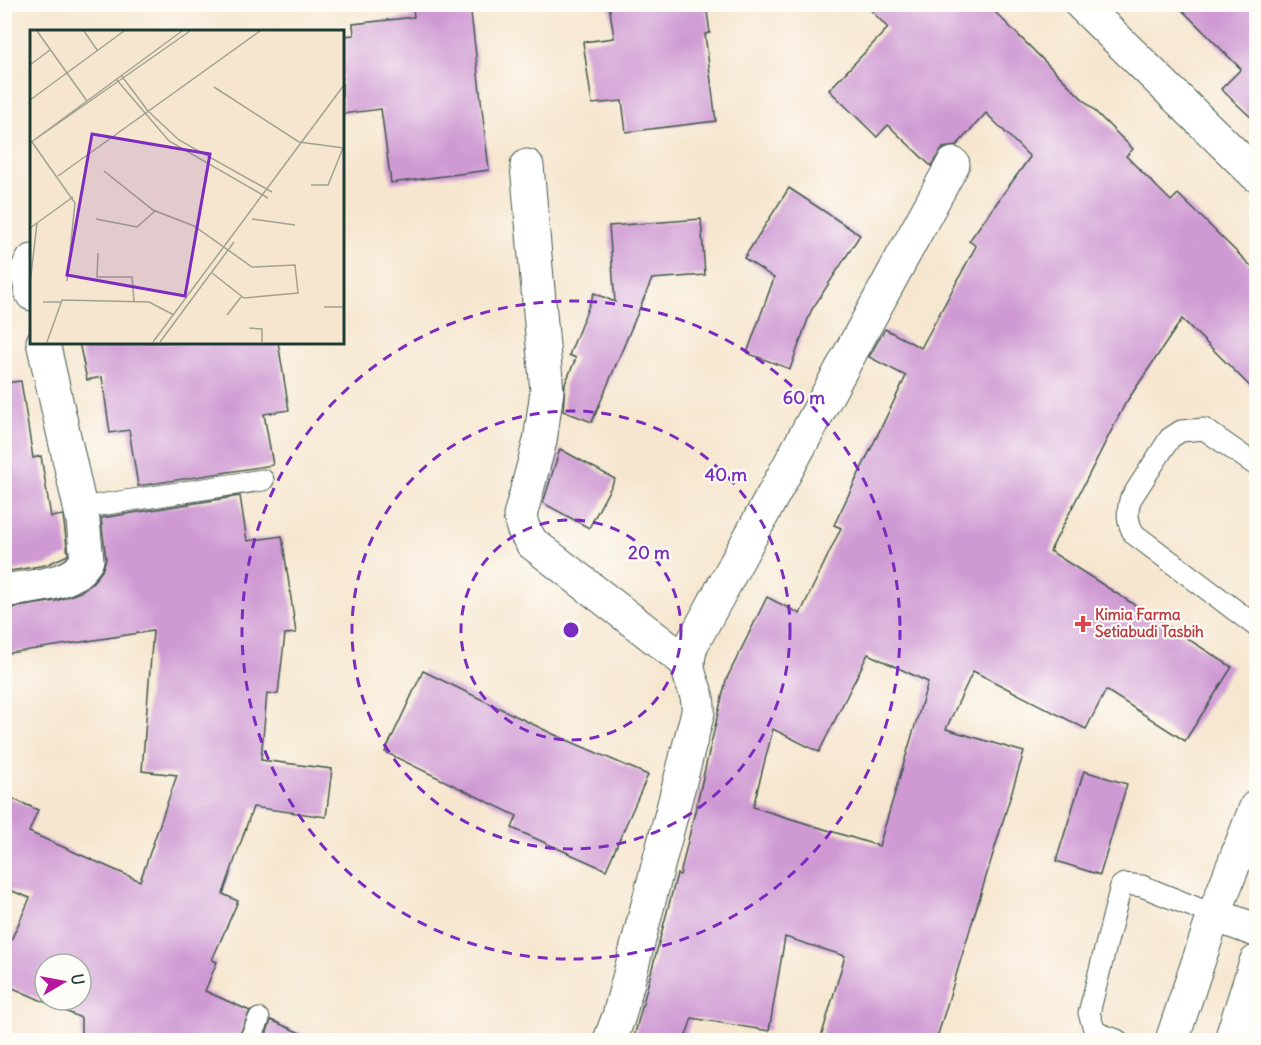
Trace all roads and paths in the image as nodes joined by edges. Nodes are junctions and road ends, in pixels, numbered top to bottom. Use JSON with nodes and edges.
{"nodes":[{"id":1,"x":1082,"y":4,"type":"edge"},
{"id":2,"x":953,"y":164,"type":"dead end"},
{"id":3,"x":527,"y":166,"type":"dead end"},
{"id":4,"x":1257,"y":175,"type":"edge"},
{"id":5,"x":30,"y":265,"type":"edge"},
{"id":6,"x":30,"y":284,"type":"edge"},
{"id":7,"x":43,"y":344,"type":"edge"},
{"id":8,"x":1257,"y":465,"type":"edge"},
{"id":9,"x":263,"y":480,"type":"dead end"},
{"id":10,"x":80,"y":508,"type":"junction"},
{"id":11,"x":4,"y":591,"type":"edge"},
{"id":12,"x":1257,"y":626,"type":"edge"},
{"id":13,"x":686,"y":662,"type":"junction"},
{"id":14,"x":1257,"y":807,"type":"edge"},
{"id":15,"x":1214,"y":915,"type":"junction"},
{"id":16,"x":1257,"y":930,"type":"edge"},
{"id":17,"x":1257,"y":962,"type":"edge"},
{"id":18,"x":259,"y":1019,"type":"dead end"},
{"id":19,"x":250,"y":1041,"type":"edge"},
{"id":20,"x":610,"y":1041,"type":"edge"},
{"id":21,"x":1118,"y":1041,"type":"edge"},
{"id":22,"x":1172,"y":1041,"type":"edge"},
{"id":23,"x":1231,"y":1041,"type":"edge"}],
"edges":[{"from":1,"to":4,"type":"street"},
{"from":2,"to":13,"type":"street"},
{"from":3,"to":13,"type":"street"},
{"from":5,"to":6,"type":"street"},
{"from":7,"to":10,"type":"street"},
{"from":8,"to":12,"type":"lane"},
{"from":9,"to":10,"type":"lane"},
{"from":10,"to":11,"type":"street"},
{"from":13,"to":20,"type":"street"},
{"from":14,"to":15,"type":"street"},
{"from":15,"to":16,"type":"street"},
{"from":15,"to":21,"type":"lane"},
{"from":15,"to":22,"type":"street"},
{"from":17,"to":23,"type":"street"},
{"from":18,"to":19,"type":"lane"}]}
